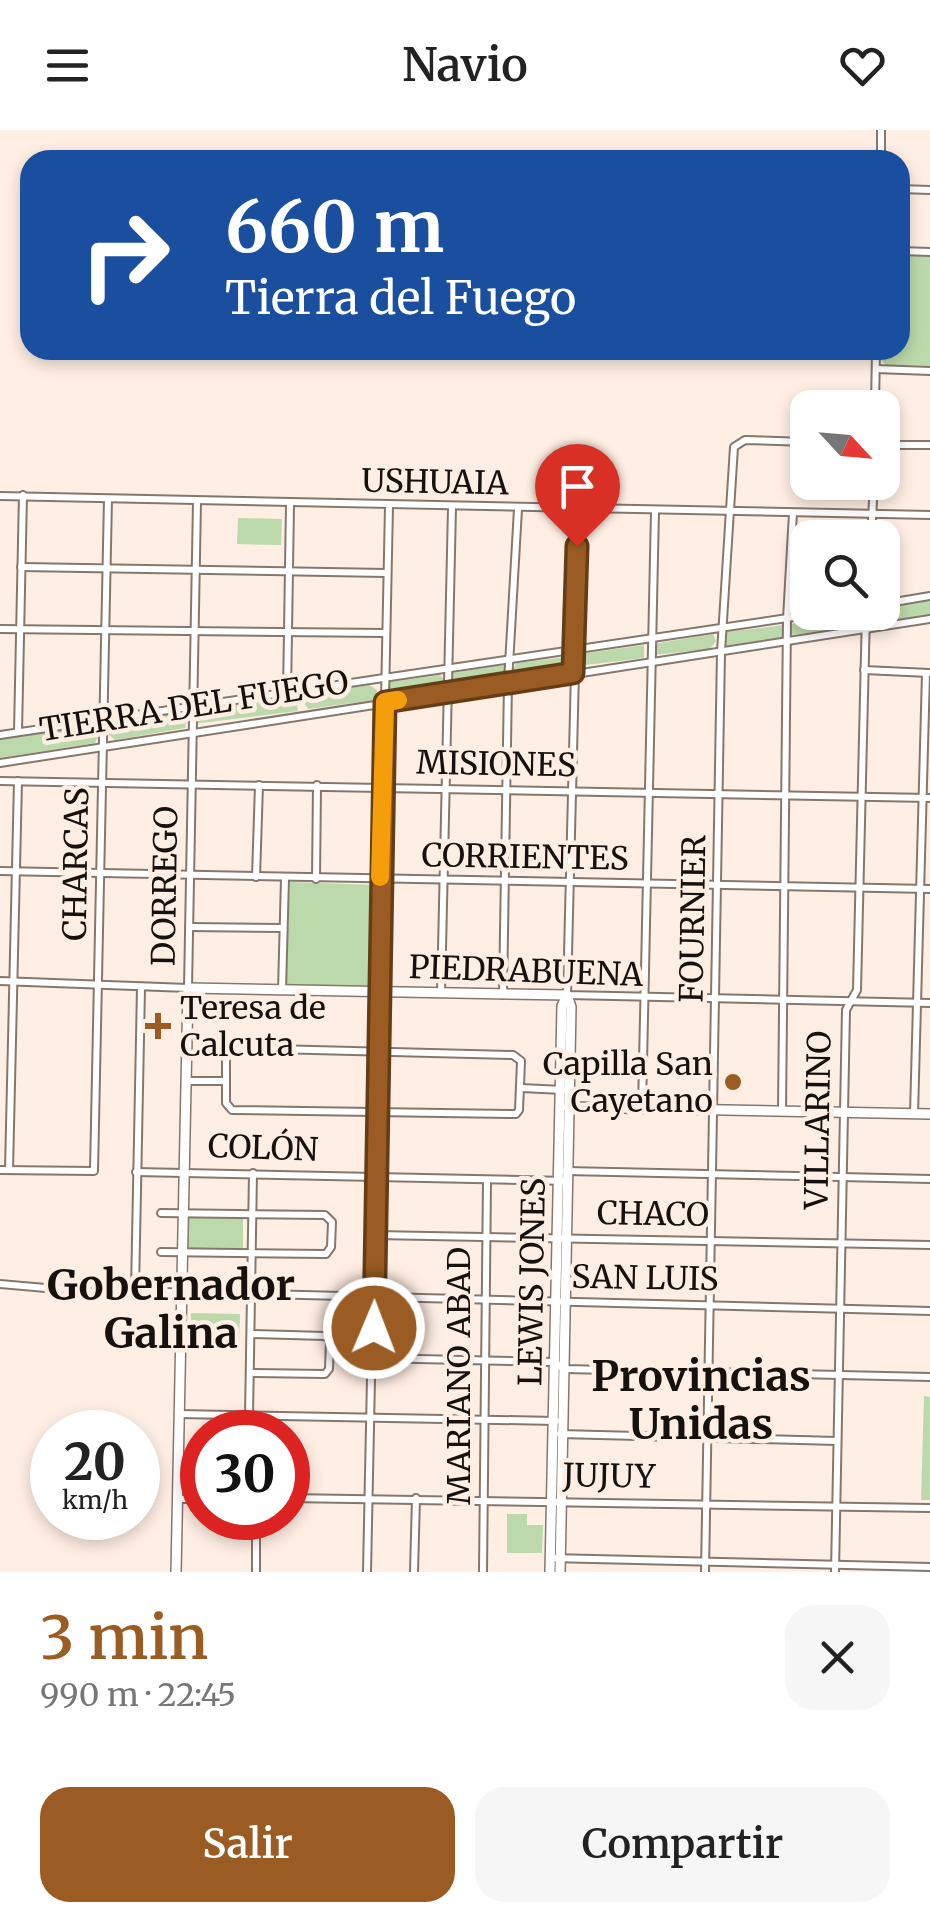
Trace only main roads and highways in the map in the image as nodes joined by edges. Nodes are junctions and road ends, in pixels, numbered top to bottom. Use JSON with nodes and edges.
{"nodes":[{"id":1,"x":188,"y":988,"type":"joint"},
{"id":2,"x":567,"y":995,"type":"joint"},
{"id":3,"x":565,"y":1107,"type":"junction"},
{"id":4,"x":930,"y":1114,"type":"edge"},
{"id":5,"x":561,"y":1302,"type":"junction"},
{"id":6,"x":558,"y":1421,"type":"junction"},
{"id":7,"x":555,"y":1559,"type":"junction"},
{"id":8,"x":176,"y":1572,"type":"edge"},
{"id":9,"x":550,"y":1572,"type":"edge"},
{"id":10,"x":560,"y":1572,"type":"edge"}],
"edges":[{"from":1,"to":2,"type":"main road","name":"PIEDRABUENA"},
{"from":1,"to":8,"type":"main road","name":"DORREGO"},
{"from":2,"to":3,"type":"main road","name":"LEWIS JONES"},
{"from":3,"to":4,"type":"main road"},
{"from":3,"to":5,"type":"main road","name":"LEWIS JONES"},
{"from":5,"to":6,"type":"main road","name":"LEWIS JONES"},
{"from":5,"to":6,"type":"main road","name":"LEWIS JONES"},
{"from":6,"to":7,"type":"main road","name":"LEWIS JONES"},
{"from":7,"to":9,"type":"main road","name":"LEWIS JONES"},
{"from":7,"to":10,"type":"main road","name":"LEWIS JONES"}]}
